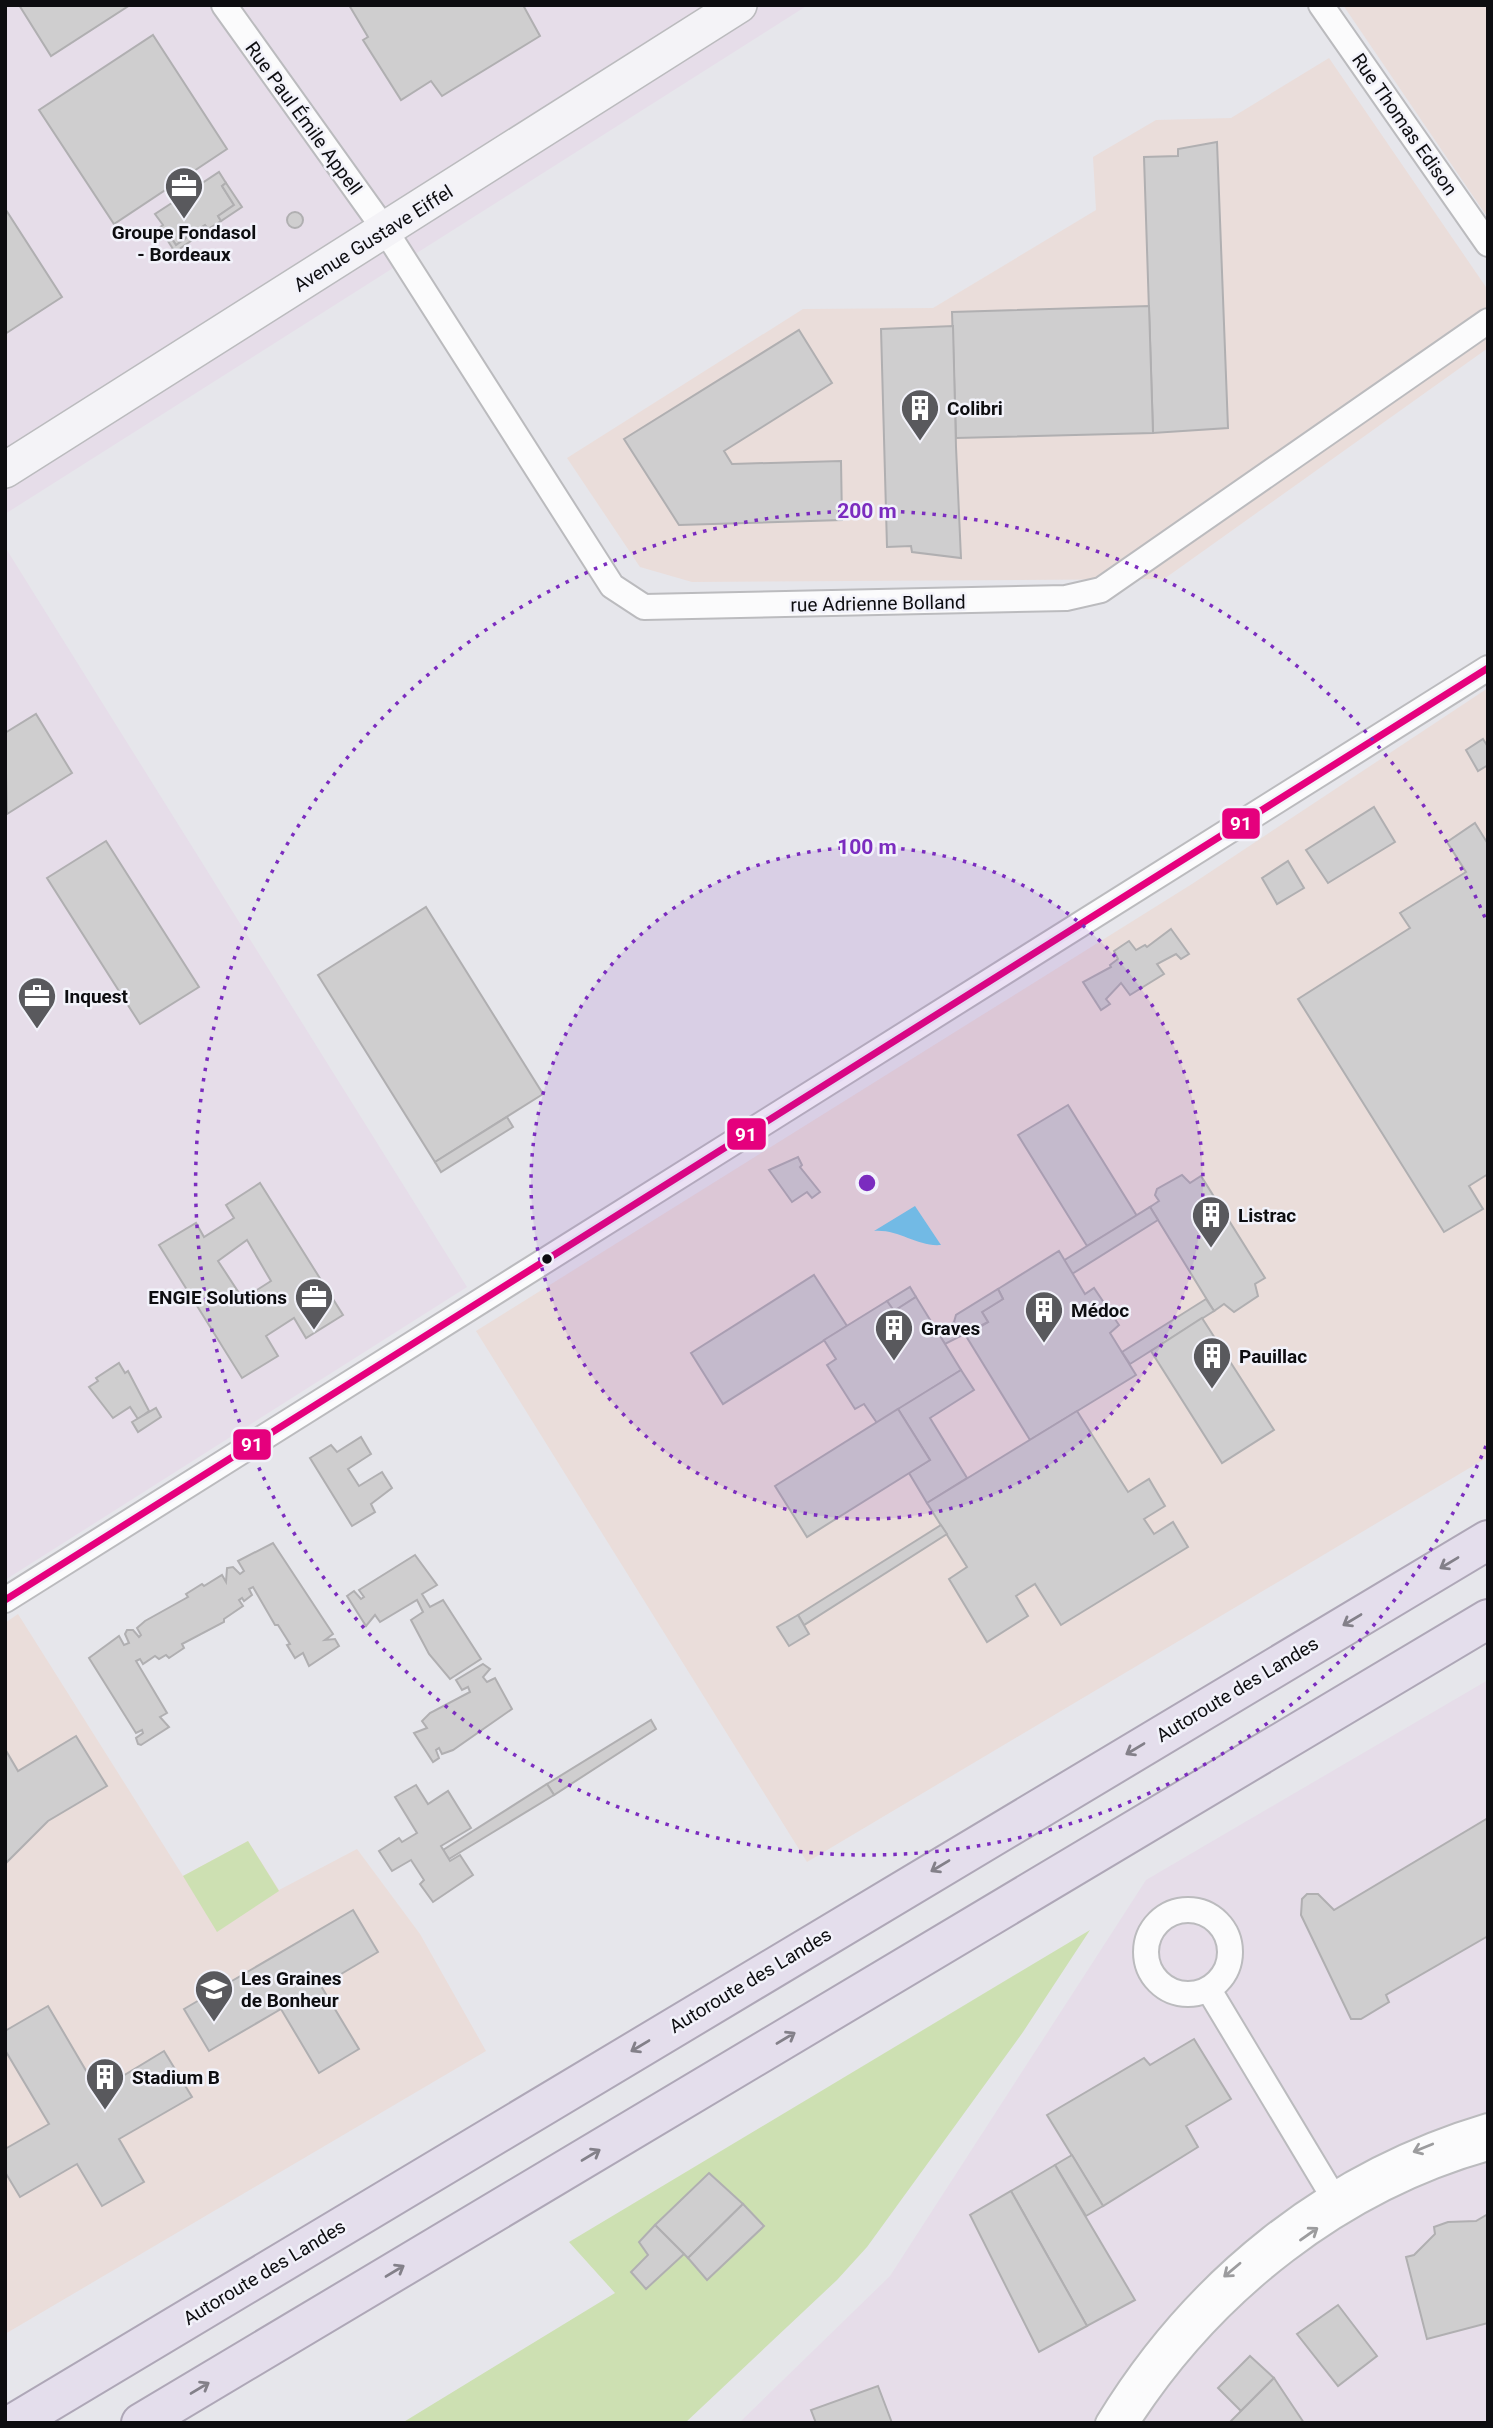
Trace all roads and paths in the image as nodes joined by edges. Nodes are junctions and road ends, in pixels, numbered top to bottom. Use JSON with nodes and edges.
{"nodes":[{"id":1,"x":223,"y":5,"type":"edge"},
{"id":2,"x":740,"y":5,"type":"edge"},
{"id":3,"x":1321,"y":5,"type":"edge"},
{"id":4,"x":385,"y":230,"type":"junction"},
{"id":5,"x":1488,"y":244,"type":"edge"},
{"id":6,"x":1488,"y":321,"type":"edge"},
{"id":7,"x":5,"y":470,"type":"edge"},
{"id":8,"x":1488,"y":668,"type":"edge"},
{"id":9,"x":1488,"y":1540,"type":"edge"},
{"id":10,"x":5,"y":1600,"type":"edge"},
{"id":11,"x":1488,"y":1619,"type":"edge"},
{"id":12,"x":1209,"y":1990,"type":"dead end"},
{"id":13,"x":1488,"y":2126,"type":"edge"},
{"id":14,"x":1488,"y":2148,"type":"edge"},
{"id":15,"x":1337,"y":2203,"type":"junction"},
{"id":16,"x":14,"y":2423,"type":"edge"},
{"id":17,"x":141,"y":2423,"type":"edge"},
{"id":18,"x":1108,"y":2423,"type":"edge"},
{"id":19,"x":1126,"y":2423,"type":"edge"}],
"edges":[{"from":1,"to":4,"type":"street","name":"Rue Paul Émile Appell"},
{"from":2,"to":4,"type":"street","name":"Avenue Gustave Eiffel"},
{"from":3,"to":5,"type":"street","name":"Rue Thomas Edison"},
{"from":4,"to":6,"type":"street","name":"rue Adrienne Bolland"},
{"from":4,"to":7,"type":"street","name":"Avenue Gustave Eiffel"},
{"from":8,"to":10,"type":"street"},
{"from":9,"to":16,"type":"highway","name":"Autoroute des Landes","one_way":true},
{"from":17,"to":11,"type":"highway","one_way":true},
{"from":12,"to":15,"type":"street"},
{"from":13,"to":15,"type":"street","one_way":true},
{"from":14,"to":15,"type":"street"},
{"from":15,"to":18,"type":"street","one_way":true},
{"from":19,"to":15,"type":"street","one_way":true}]}
